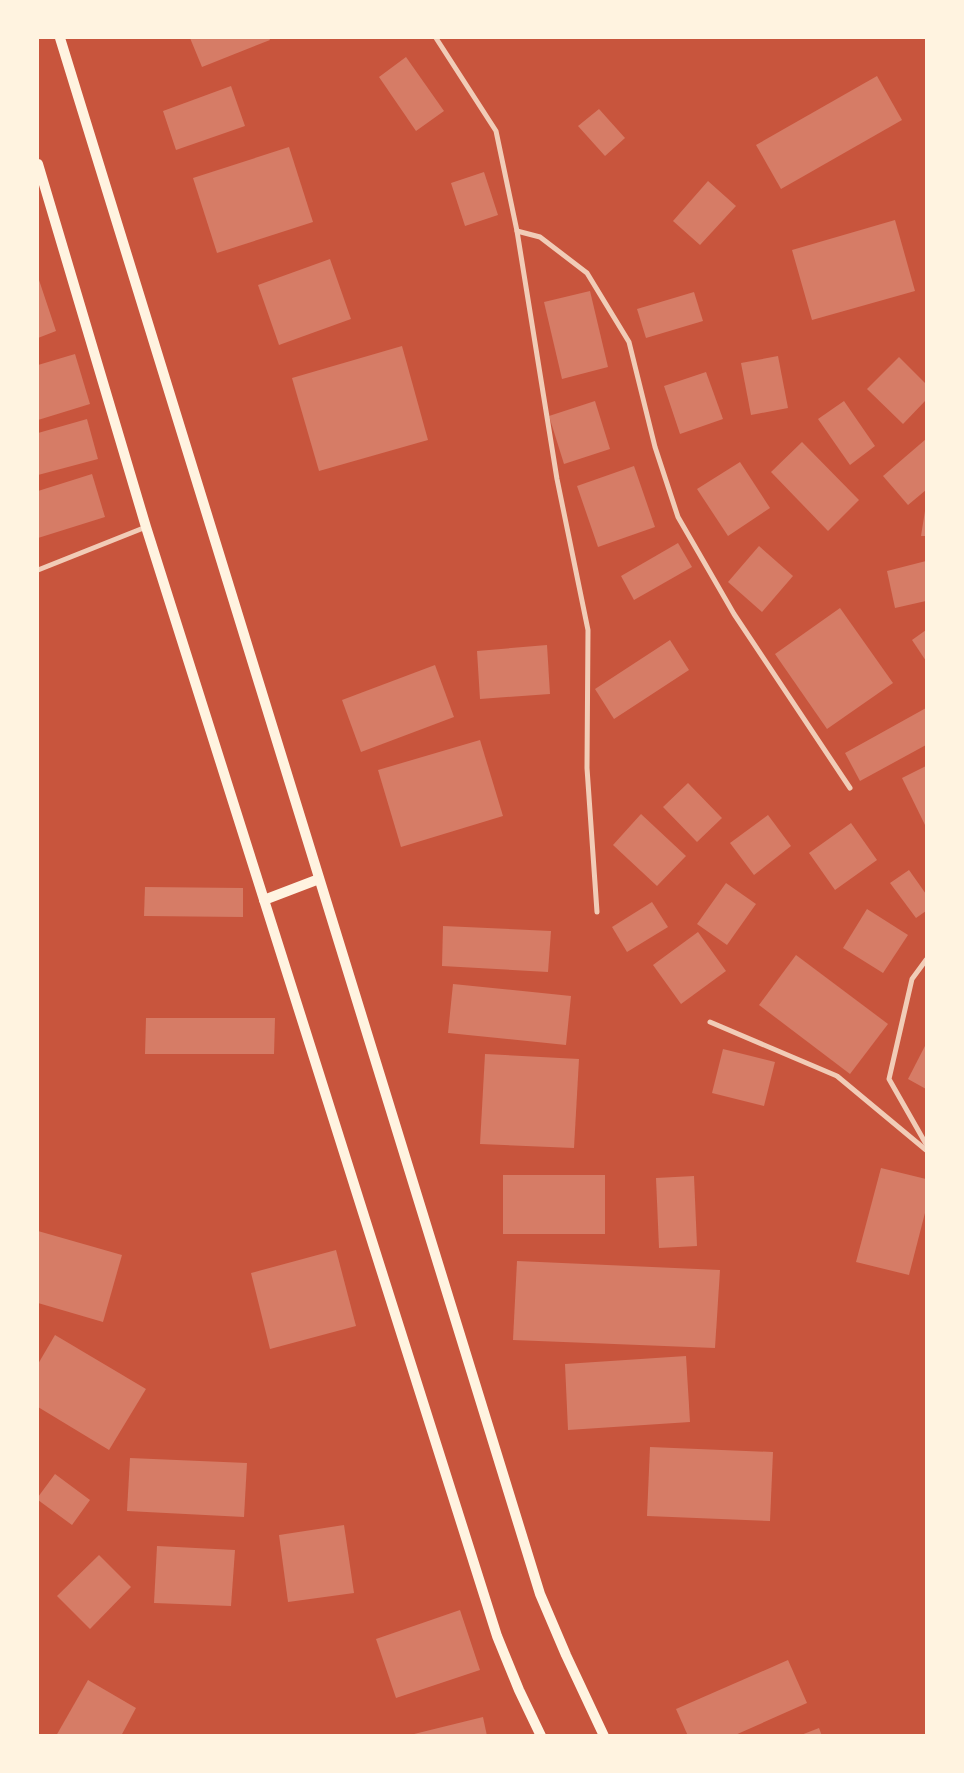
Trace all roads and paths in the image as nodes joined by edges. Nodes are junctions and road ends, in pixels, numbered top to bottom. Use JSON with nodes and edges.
{"nodes":[{"id":1,"x":60,"y":38,"type":"edge"},
{"id":2,"x":436,"y":38,"type":"edge"},
{"id":3,"x":38,"y":164,"type":"edge"},
{"id":4,"x":517,"y":231,"type":"junction"},
{"id":5,"x":146,"y":527,"type":"junction"},
{"id":6,"x":38,"y":570,"type":"edge"},
{"id":7,"x":850,"y":788,"type":"dead end"},
{"id":8,"x":319,"y":880,"type":"junction"},
{"id":9,"x":264,"y":900,"type":"junction"},
{"id":10,"x":597,"y":912,"type":"dead end"},
{"id":11,"x":926,"y":960,"type":"edge"},
{"id":12,"x":710,"y":1022,"type":"dead end"},
{"id":13,"x":926,"y":1144,"type":"edge"},
{"id":14,"x":926,"y":1150,"type":"edge"},
{"id":15,"x":541,"y":1736,"type":"edge"},
{"id":16,"x":604,"y":1736,"type":"edge"}],
"edges":[{"from":1,"to":8,"type":"main road"},
{"from":2,"to":4,"type":"street"},
{"from":3,"to":5,"type":"main road"},
{"from":4,"to":7,"type":"street"},
{"from":4,"to":10,"type":"street"},
{"from":5,"to":6,"type":"street"},
{"from":5,"to":9,"type":"main road"},
{"from":8,"to":9,"type":"main road"},
{"from":8,"to":16,"type":"main road"},
{"from":9,"to":15,"type":"main road"},
{"from":11,"to":13,"type":"street"},
{"from":12,"to":14,"type":"street"}]}
